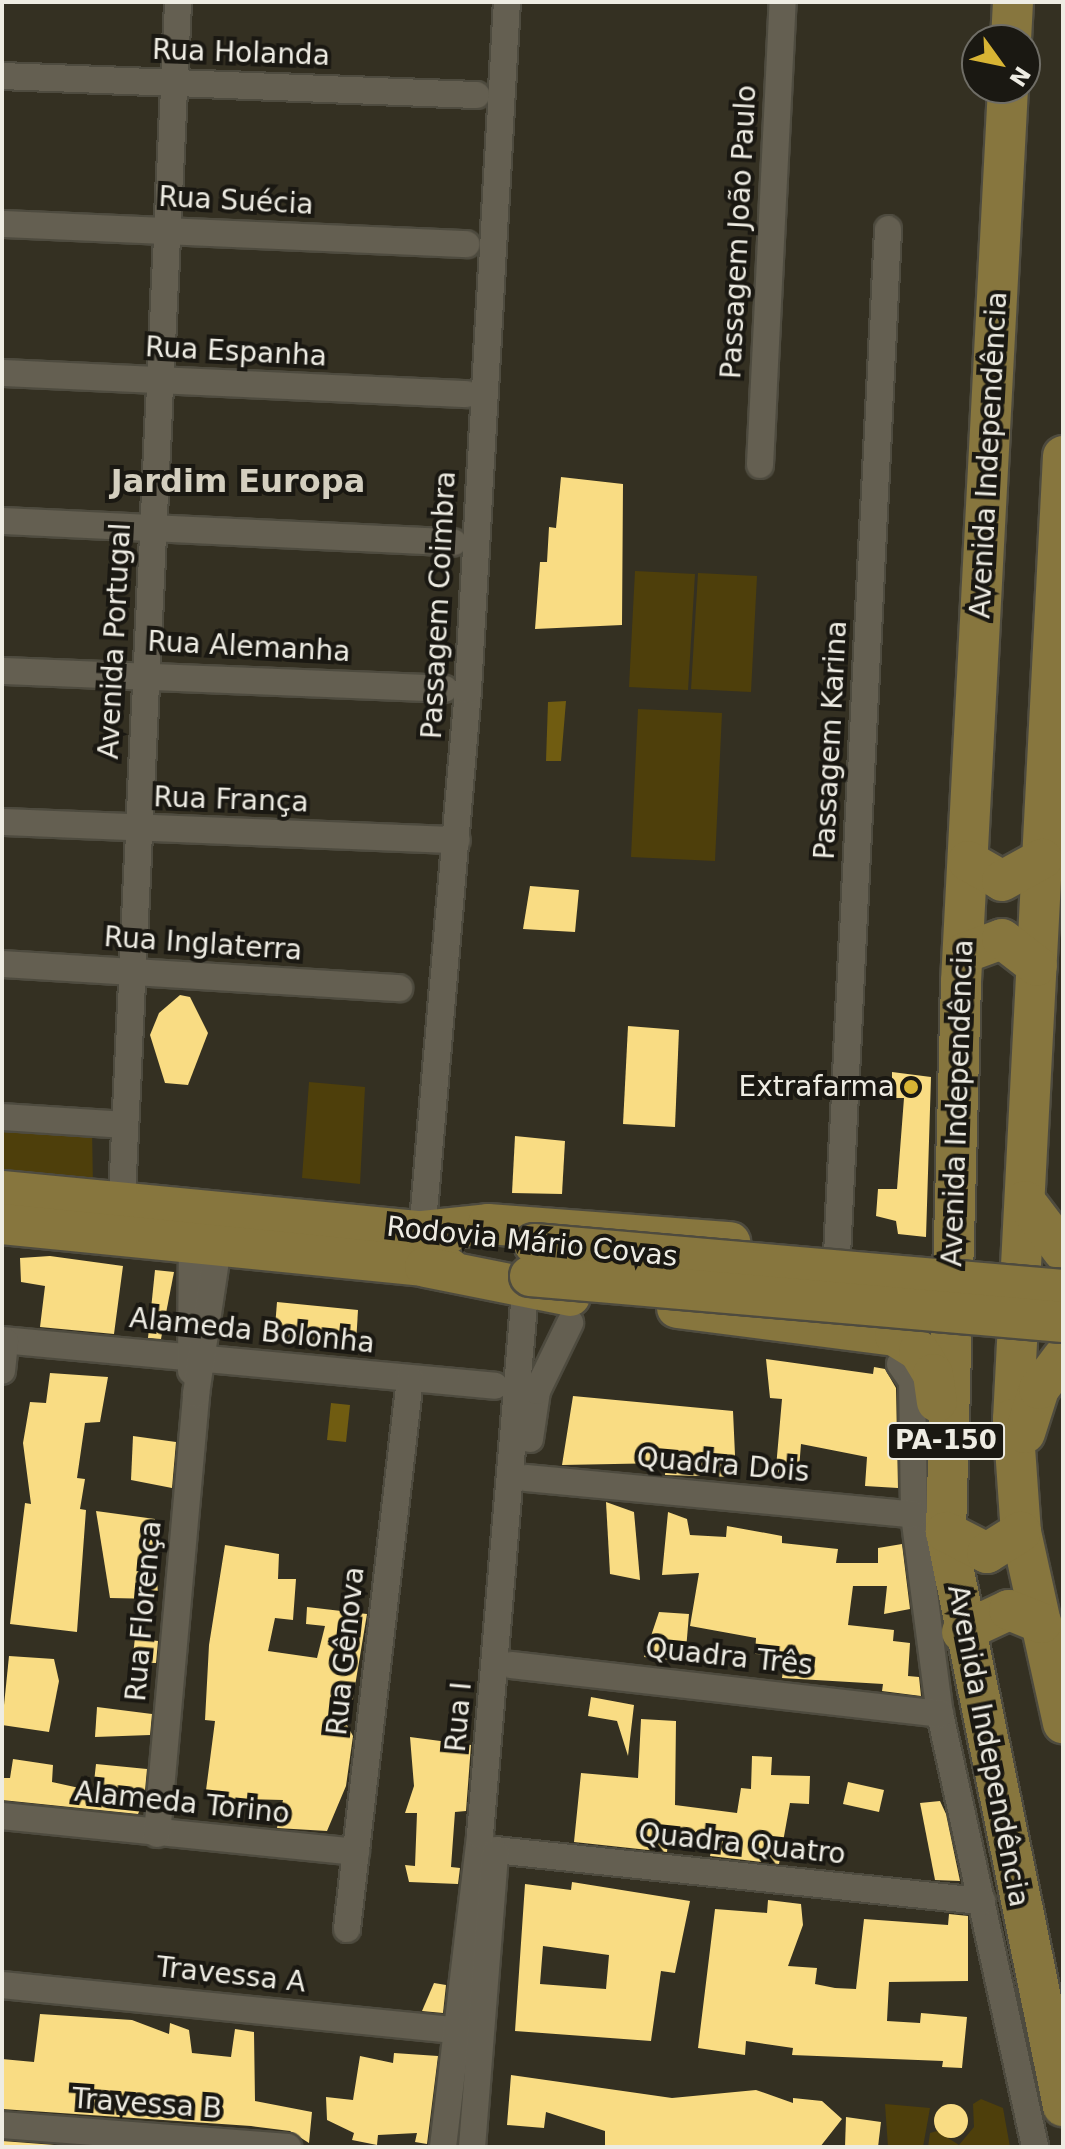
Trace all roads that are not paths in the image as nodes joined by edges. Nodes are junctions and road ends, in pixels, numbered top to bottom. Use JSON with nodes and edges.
{"nodes":[{"id":1,"x":178,"y":2,"type":"edge"},
{"id":2,"x":507,"y":2,"type":"edge"},
{"id":3,"x":783,"y":2,"type":"edge"},
{"id":4,"x":1013,"y":2,"type":"edge"},
{"id":5,"x":1012,"y":24,"type":"edge"},
{"id":6,"x":2,"y":76,"type":"edge"},
{"id":7,"x":175,"y":82,"type":"junction"},
{"id":8,"x":477,"y":95,"type":"dead end"},
{"id":9,"x":1007,"y":104,"type":"edge"},
{"id":10,"x":2,"y":224,"type":"edge"},
{"id":11,"x":888,"y":229,"type":"dead end"},
{"id":12,"x":169,"y":230,"type":"junction"},
{"id":13,"x":467,"y":244,"type":"dead end"},
{"id":14,"x":2,"y":373,"type":"edge"},
{"id":15,"x":160,"y":381,"type":"junction"},
{"id":16,"x":467,"y":394,"type":"dead end"},
{"id":17,"x":1063,"y":456,"type":"edge"},
{"id":18,"x":760,"y":465,"type":"dead end"},
{"id":19,"x":2,"y":521,"type":"edge"},
{"id":20,"x":153,"y":528,"type":"junction"},
{"id":21,"x":454,"y":542,"type":"dead end"},
{"id":22,"x":2,"y":671,"type":"edge"},
{"id":23,"x":145,"y":674,"type":"junction"},
{"id":24,"x":445,"y":689,"type":"dead end"},
{"id":25,"x":2,"y":822,"type":"edge"},
{"id":26,"x":137,"y":829,"type":"junction"},
{"id":27,"x":457,"y":840,"type":"junction"},
{"id":28,"x":1042,"y":859,"type":"junction"},
{"id":29,"x":968,"y":861,"type":"junction"},
{"id":30,"x":964,"y":953,"type":"junction"},
{"id":31,"x":2,"y":964,"type":"edge"},
{"id":32,"x":1037,"y":966,"type":"junction"},
{"id":33,"x":130,"y":971,"type":"junction"},
{"id":34,"x":399,"y":988,"type":"dead end"},
{"id":35,"x":2,"y":1117,"type":"edge"},
{"id":36,"x":125,"y":1125,"type":"junction"},
{"id":37,"x":2,"y":1191,"type":"edge"},
{"id":38,"x":1025,"y":1201,"type":"junction"},
{"id":39,"x":954,"y":1215,"type":"junction"},
{"id":40,"x":121,"y":1219,"type":"junction"},
{"id":41,"x":2,"y":1224,"type":"edge"},
{"id":42,"x":424,"y":1236,"type":"junction"},
{"id":43,"x":205,"y":1245,"type":"junction"},
{"id":44,"x":1063,"y":1251,"type":"edge"},
{"id":45,"x":837,"y":1255,"type":"junction"},
{"id":46,"x":529,"y":1270,"type":"junction"},
{"id":47,"x":1063,"y":1290,"type":"edge"},
{"id":48,"x":1063,"y":1322,"type":"edge"},
{"id":49,"x":570,"y":1323,"type":"dead end"},
{"id":50,"x":4,"y":1340,"type":"edge"},
{"id":51,"x":197,"y":1355,"type":"junction"},
{"id":52,"x":1063,"y":1357,"type":"edge"},
{"id":53,"x":900,"y":1364,"type":"dead end"},
{"id":54,"x":2,"y":1371,"type":"edge"},
{"id":55,"x":410,"y":1379,"type":"junction"},
{"id":56,"x":495,"y":1386,"type":"dead end"},
{"id":57,"x":946,"y":1471,"type":"junction"},
{"id":58,"x":526,"y":1478,"type":"junction"},
{"id":59,"x":1015,"y":1480,"type":"junction"},
{"id":60,"x":930,"y":1524,"type":"junction"},
{"id":61,"x":1021,"y":1532,"type":"junction"},
{"id":62,"x":1042,"y":1623,"type":"junction"},
{"id":63,"x":962,"y":1632,"type":"junction"},
{"id":64,"x":511,"y":1665,"type":"junction"},
{"id":65,"x":940,"y":1714,"type":"junction"},
{"id":66,"x":1063,"y":1723,"type":"edge"},
{"id":67,"x":2,"y":1816,"type":"edge"},
{"id":68,"x":157,"y":1834,"type":"junction"},
{"id":69,"x":495,"y":1850,"type":"junction"},
{"id":70,"x":356,"y":1852,"type":"junction"},
{"id":71,"x":982,"y":1901,"type":"junction"},
{"id":72,"x":347,"y":1929,"type":"dead end"},
{"id":73,"x":2,"y":1985,"type":"edge"},
{"id":74,"x":454,"y":2030,"type":"junction"},
{"id":75,"x":1063,"y":2106,"type":"edge"},
{"id":76,"x":2,"y":2125,"type":"edge"},
{"id":77,"x":288,"y":2147,"type":"edge"},
{"id":78,"x":443,"y":2147,"type":"edge"},
{"id":79,"x":472,"y":2147,"type":"edge"},
{"id":80,"x":1035,"y":2147,"type":"edge"}],
"edges":[{"from":1,"to":7,"type":"street","name":"Avenida Portugal"},
{"from":2,"to":27,"type":"street","name":"Passagem Coimbra"},
{"from":3,"to":18,"type":"street","name":"Passagem João Paulo"},
{"from":4,"to":5,"type":"main road"},
{"from":6,"to":7,"type":"street","name":"Rua Holanda"},
{"from":7,"to":8,"type":"street","name":"Rua Holanda"},
{"from":7,"to":12,"type":"street","name":"Avenida Portugal"},
{"from":9,"to":29,"type":"main road","name":"Avenida Independência"},
{"from":10,"to":12,"type":"street","name":"Rua Suécia"},
{"from":11,"to":45,"type":"street","name":"Passagem Karina"},
{"from":12,"to":13,"type":"street","name":"Rua Suécia"},
{"from":12,"to":15,"type":"street","name":"Avenida Portugal"},
{"from":14,"to":15,"type":"street","name":"Rua Espanha"},
{"from":15,"to":16,"type":"street","name":"Rua Espanha"},
{"from":15,"to":20,"type":"street","name":"Avenida Portugal"},
{"from":17,"to":28,"type":"main road"},
{"from":19,"to":20,"type":"street"},
{"from":20,"to":21,"type":"street"},
{"from":20,"to":23,"type":"street","name":"Avenida Portugal"},
{"from":22,"to":23,"type":"street","name":"Rua Alemanha"},
{"from":23,"to":24,"type":"street","name":"Rua Alemanha"},
{"from":23,"to":26,"type":"street","name":"Avenida Portugal"},
{"from":25,"to":26,"type":"street","name":"Rua França"},
{"from":26,"to":27,"type":"street","name":"Rua França"},
{"from":26,"to":33,"type":"street","name":"Avenida Portugal"},
{"from":27,"to":42,"type":"street","name":"Passagem Coimbra"},
{"from":28,"to":29,"type":"main road"},
{"from":28,"to":32,"type":"main road"},
{"from":29,"to":30,"type":"main road","name":"Avenida Independência"},
{"from":30,"to":32,"type":"main road"},
{"from":30,"to":39,"type":"main road","name":"Avenida Independência"},
{"from":31,"to":33,"type":"street","name":"Rua Inglaterra"},
{"from":32,"to":38,"type":"main road"},
{"from":33,"to":34,"type":"street","name":"Rua Inglaterra"},
{"from":33,"to":36,"type":"street","name":"Avenida Portugal"},
{"from":35,"to":36,"type":"street"},
{"from":36,"to":40,"type":"street","name":"Avenida Portugal"},
{"from":37,"to":40,"type":"main road","name":"Rodovia Mário Covas"},
{"from":38,"to":44,"type":"main road"},
{"from":38,"to":59,"type":"main road","number":"PA-150"},
{"from":39,"to":45,"type":"main road"},
{"from":39,"to":57,"type":"main road","name":"Avenida Independência","number":"PA-150"},
{"from":40,"to":41,"type":"main road","name":"Rodovia Mário Covas"},
{"from":40,"to":42,"type":"main road","name":"Rodovia Mário Covas"},
{"from":40,"to":43,"type":"main road","name":"Rodovia Mário Covas"},
{"from":42,"to":43,"type":"main road","name":"Rodovia Mário Covas"},
{"from":42,"to":45,"type":"main road"},
{"from":42,"to":46,"type":"main road","name":"Rodovia Mário Covas"},
{"from":43,"to":51,"type":"street","name":"Rua Florença"},
{"from":46,"to":47,"type":"main road","name":"Rodovia Mário Covas","bridge":true},
{"from":46,"to":48,"type":"main road","name":"Rodovia Mário Covas","bridge":true},
{"from":46,"to":57,"type":"main road"},
{"from":46,"to":74,"type":"street","name":"Rua I"},
{"from":49,"to":58,"type":"street"},
{"from":50,"to":51,"type":"street","name":"Alameda Bolonha"},
{"from":50,"to":54,"type":"street"},
{"from":51,"to":55,"type":"street","name":"Alameda Bolonha"},
{"from":51,"to":68,"type":"street","name":"Rua Florença"},
{"from":52,"to":59,"type":"main road"},
{"from":53,"to":60,"type":"street"},
{"from":55,"to":56,"type":"street","name":"Alameda Bolonha"},
{"from":55,"to":70,"type":"street","name":"Rua Gênova"},
{"from":57,"to":60,"type":"main road","name":"Avenida Independência","number":"PA-150"},
{"from":58,"to":60,"type":"street","name":"Quadra Dois"},
{"from":58,"to":64,"type":"street"},
{"from":59,"to":61,"type":"main road","number":"PA-150"},
{"from":60,"to":61,"type":"main road"},
{"from":60,"to":63,"type":"main road","name":"Avenida Independência","number":"PA-150"},
{"from":60,"to":65,"type":"street"},
{"from":61,"to":62,"type":"main road","number":"PA-150"},
{"from":62,"to":63,"type":"main road"},
{"from":62,"to":66,"type":"main road","number":"PA-150"},
{"from":63,"to":75,"type":"main road","name":"Avenida Independência","number":"PA-150"},
{"from":64,"to":65,"type":"street","name":"Quadra Três"},
{"from":64,"to":69,"type":"street"},
{"from":65,"to":71,"type":"street"},
{"from":67,"to":68,"type":"street","name":"Alameda Torino"},
{"from":68,"to":70,"type":"street","name":"Alameda Torino"},
{"from":69,"to":71,"type":"street","name":"Quadra Quatro"},
{"from":69,"to":79,"type":"street"},
{"from":70,"to":72,"type":"street","name":"Rua Gênova"},
{"from":71,"to":80,"type":"street"},
{"from":73,"to":74,"type":"street","name":"Travessa A"},
{"from":74,"to":78,"type":"street","name":"Rua I"},
{"from":76,"to":77,"type":"street","name":"Travessa B"}]}
